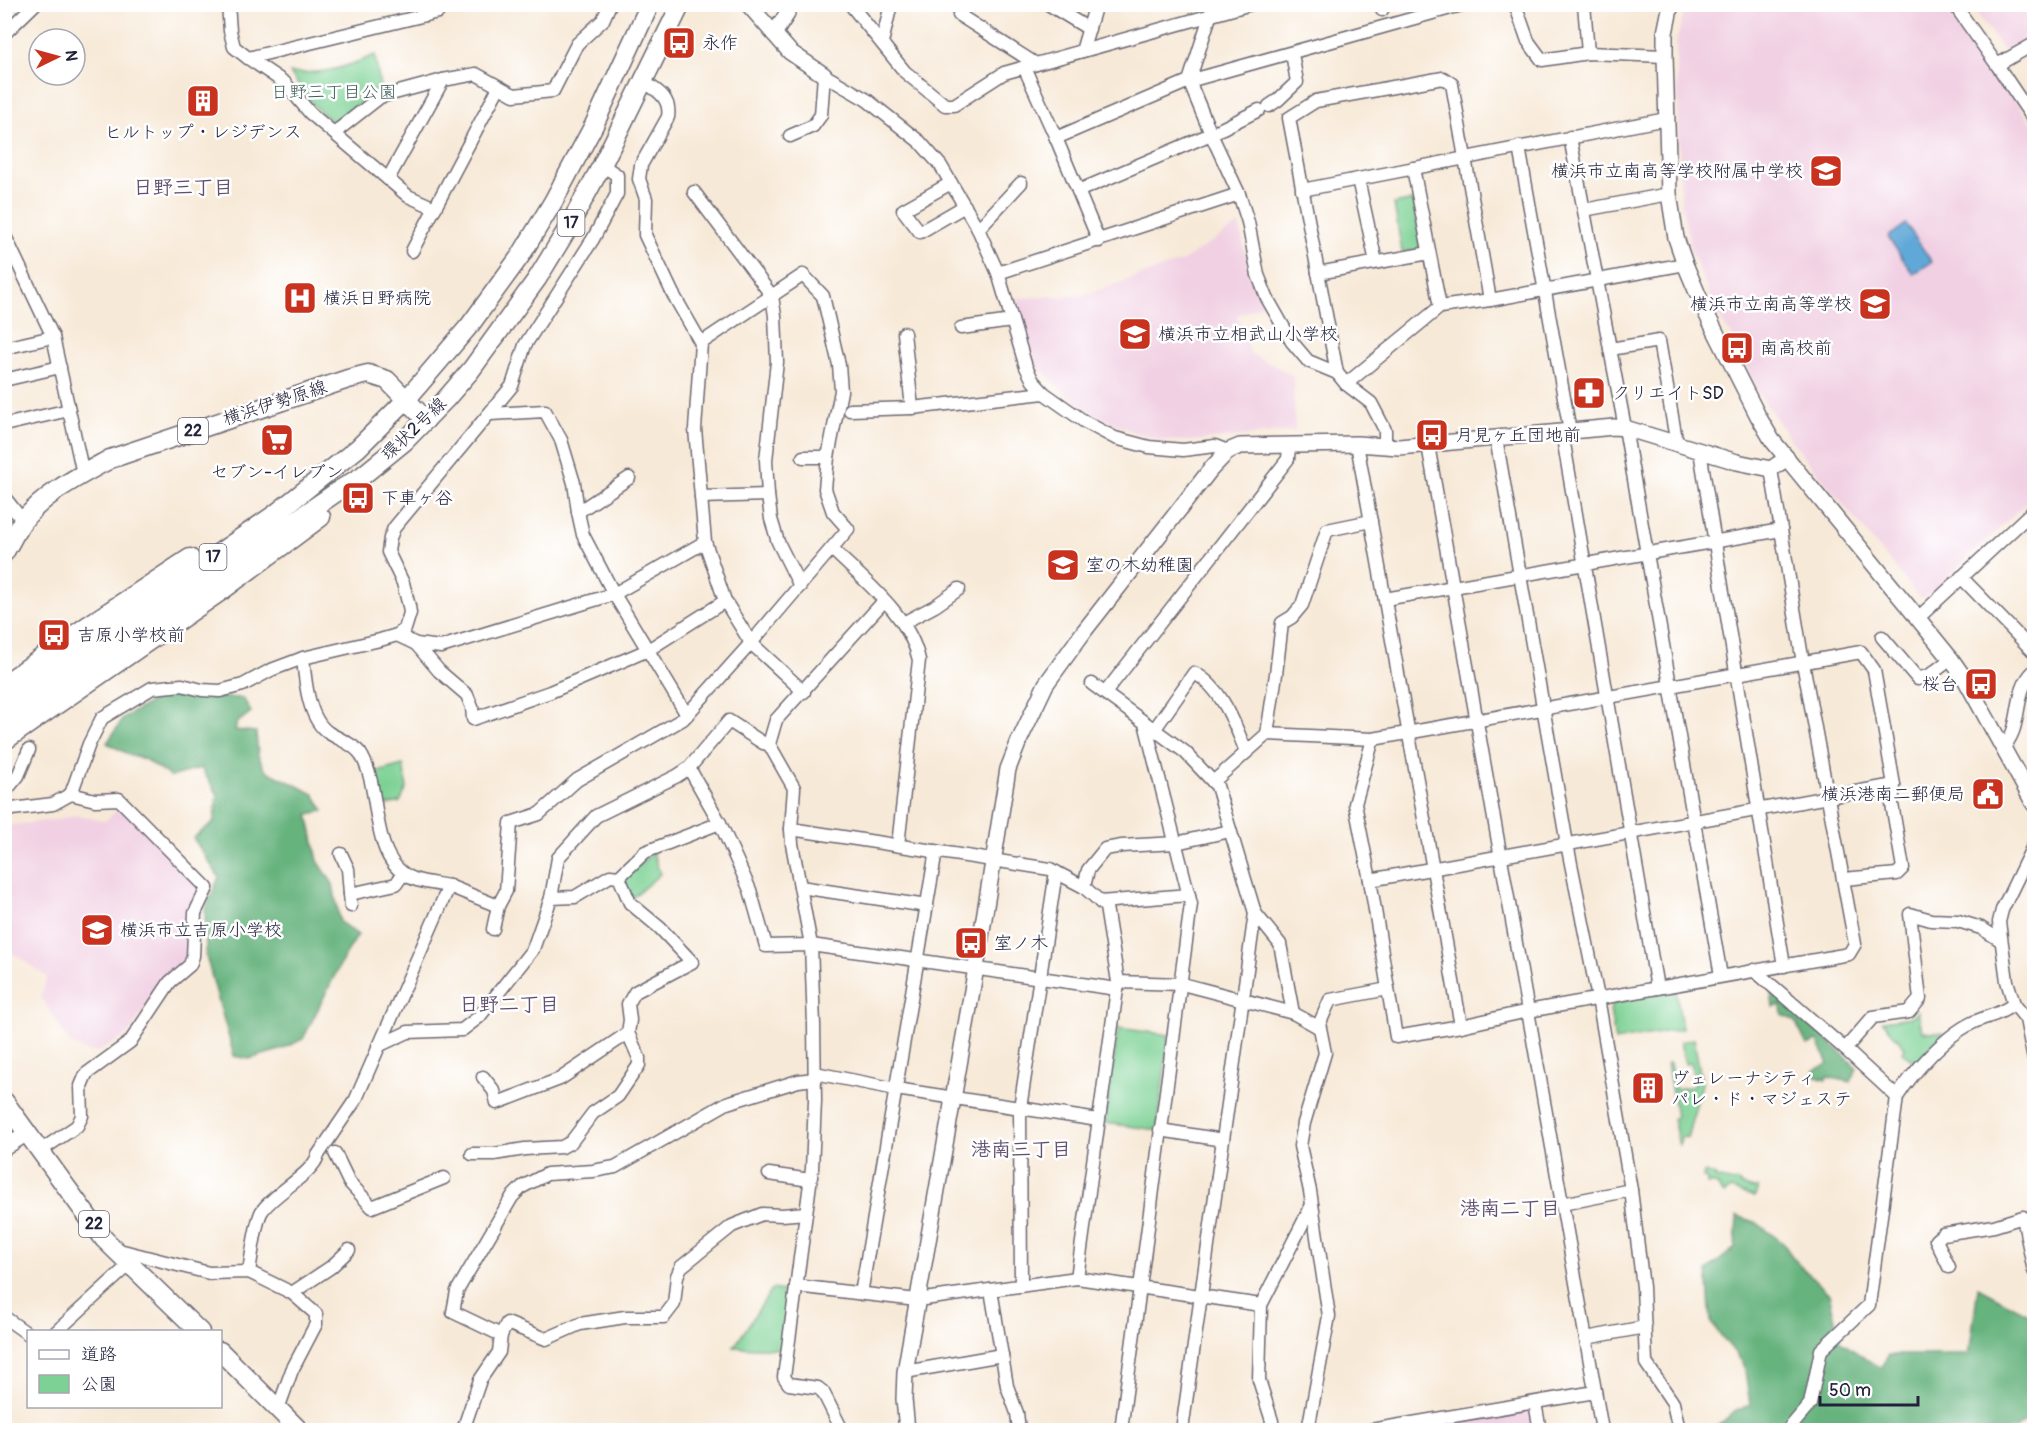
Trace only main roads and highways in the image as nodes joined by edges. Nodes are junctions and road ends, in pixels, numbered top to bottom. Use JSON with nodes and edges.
{"nodes":[{"id":1,"x":650,"y":4,"type":"edge"},
{"id":2,"x":681,"y":4,"type":"edge"},
{"id":3,"x":406,"y":400,"type":"junction"},
{"id":4,"x":426,"y":420,"type":"junction"},
{"id":5,"x":362,"y":476,"type":"junction"},
{"id":6,"x":292,"y":499,"type":"junction"},
{"id":7,"x":4,"y":553,"type":"edge"},
{"id":8,"x":137,"y":620,"type":"junction"},
{"id":9,"x":4,"y":684,"type":"edge"},
{"id":10,"x":4,"y":701,"type":"edge"},
{"id":11,"x":4,"y":722,"type":"edge"},
{"id":12,"x":4,"y":741,"type":"edge"},
{"id":13,"x":4,"y":1101,"type":"edge"},
{"id":14,"x":198,"y":1330,"type":"edge"},
{"id":15,"x":222,"y":1353,"type":"edge"},
{"id":16,"x":299,"y":1431,"type":"edge"}],
"edges":[{"from":1,"to":3,"type":"main road","name":"環状2号線","number":"17"},
{"from":2,"to":4,"type":"main road","name":"環状2号線","number":"17"},
{"from":3,"to":4,"type":"main road","name":"横浜伊勢原線","number":"22"},
{"from":3,"to":6,"type":"main road","name":"環状2号線","number":"17"},
{"from":3,"to":7,"type":"main road","name":"横浜伊勢原線","number":"22"},
{"from":4,"to":5,"type":"main road","name":"環状2号線","number":"17"},
{"from":5,"to":8,"type":"main road","name":"環状2号線","number":"17"},
{"from":5,"to":12,"type":"main road"},
{"from":6,"to":8,"type":"main road","name":"環状2号線","number":"17"},
{"from":6,"to":9,"type":"main road"},
{"from":8,"to":10,"type":"main road","name":"環状2号線","number":"17"},
{"from":8,"to":11,"type":"main road","name":"環状2号線","number":"17"},
{"from":13,"to":14,"type":"main road","number":"22"},
{"from":15,"to":16,"type":"main road"}]}
